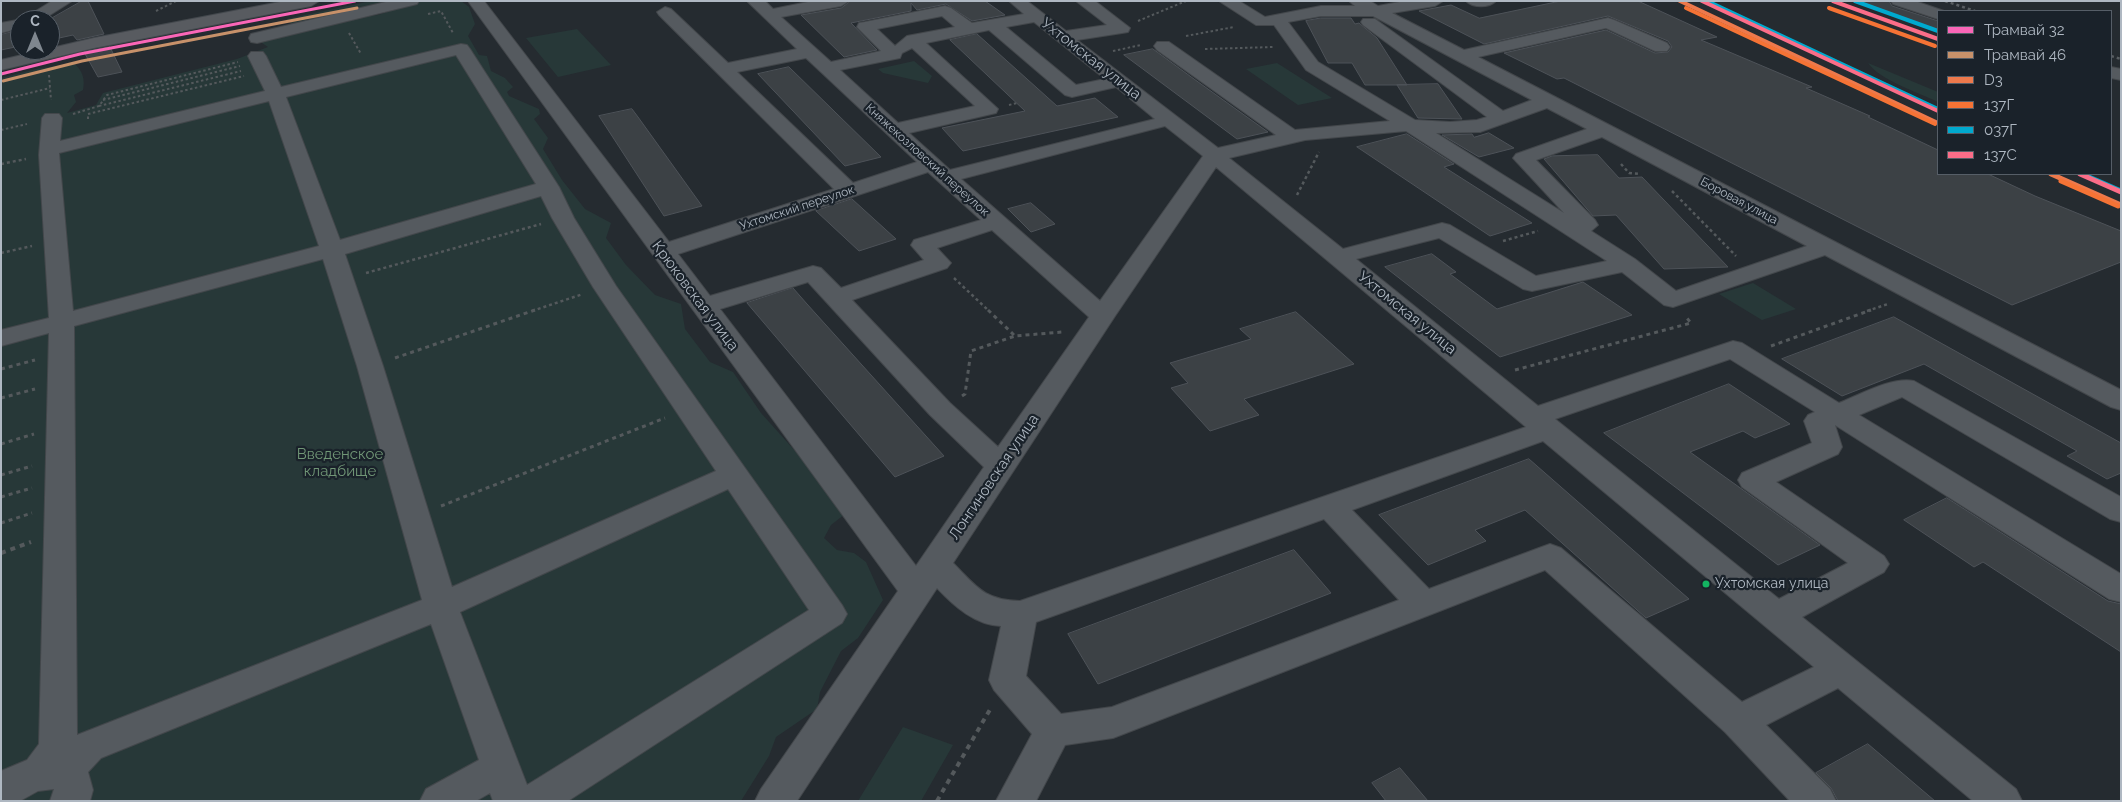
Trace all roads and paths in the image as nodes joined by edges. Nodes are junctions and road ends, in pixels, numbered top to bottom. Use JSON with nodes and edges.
{"nodes":[{"id":1,"x":64,"y":1,"type":"edge"},
{"id":2,"x":411,"y":1,"type":"edge"},
{"id":3,"x":476,"y":1,"type":"edge"},
{"id":4,"x":841,"y":1,"type":"edge"},
{"id":5,"x":1084,"y":1,"type":"edge"},
{"id":6,"x":1186,"y":1,"type":"edge"},
{"id":7,"x":1227,"y":1,"type":"edge"},
{"id":8,"x":1304,"y":1,"type":"edge"},
{"id":9,"x":1356,"y":1,"type":"edge"},
{"id":10,"x":1435,"y":1,"type":"edge"},
{"id":11,"x":1474,"y":1,"type":"edge"},
{"id":12,"x":1488,"y":1,"type":"edge"},
{"id":13,"x":1898,"y":1,"type":"edge"},
{"id":14,"x":304,"y":2,"type":"edge"},
{"id":15,"x":762,"y":8,"type":"edge"},
{"id":16,"x":1026,"y":9,"type":"edge"},
{"id":17,"x":48,"y":10,"type":"edge"},
{"id":18,"x":1321,"y":11,"type":"junction"},
{"id":19,"x":665,"y":12,"type":"dead end"},
{"id":20,"x":1937,"y":14,"type":"edge"},
{"id":21,"x":423,"y":15,"type":"dead end"},
{"id":22,"x":1372,"y":17,"type":"junction"},
{"id":23,"x":1278,"y":19,"type":"junction"},
{"id":24,"x":993,"y":25,"type":"junction"},
{"id":25,"x":1122,"y":28,"type":"junction"},
{"id":26,"x":969,"y":29,"type":"junction"},
{"id":27,"x":1062,"y":37,"type":"junction"},
{"id":28,"x":913,"y":40,"type":"junction"},
{"id":29,"x":1297,"y":46,"type":"junction"},
{"id":30,"x":1661,"y":47,"type":"dead end"},
{"id":31,"x":1166,"y":49,"type":"junction"},
{"id":32,"x":461,"y":50,"type":"junction"},
{"id":33,"x":810,"y":52,"type":"junction"},
{"id":34,"x":894,"y":54,"type":"junction"},
{"id":35,"x":1461,"y":56,"type":"junction"},
{"id":36,"x":259,"y":58,"type":"junction"},
{"id":37,"x":1,"y":65,"type":"edge"},
{"id":38,"x":827,"y":68,"type":"junction"},
{"id":39,"x":1484,"y":68,"type":"junction"},
{"id":40,"x":724,"y":69,"type":"junction"},
{"id":41,"x":49,"y":74,"type":"dead end"},
{"id":42,"x":1440,"y":74,"type":"junction"},
{"id":43,"x":1119,"y":81,"type":"junction"},
{"id":44,"x":50,"y":88,"type":"junction"},
{"id":45,"x":276,"y":95,"type":"junction"},
{"id":46,"x":1,"y":100,"type":"edge"},
{"id":47,"x":102,"y":100,"type":"junction"},
{"id":48,"x":1548,"y":101,"type":"junction"},
{"id":49,"x":99,"y":106,"type":"junction"},
{"id":50,"x":52,"y":118,"type":"junction"},
{"id":51,"x":1502,"y":118,"type":"junction"},
{"id":52,"x":88,"y":119,"type":"dead end"},
{"id":53,"x":1157,"y":124,"type":"dead end"},
{"id":54,"x":1410,"y":125,"type":"junction"},
{"id":55,"x":895,"y":130,"type":"junction"},
{"id":56,"x":1603,"y":130,"type":"junction"},
{"id":57,"x":1330,"y":132,"type":"junction"},
{"id":58,"x":1292,"y":137,"type":"junction"},
{"id":59,"x":50,"y":149,"type":"junction"},
{"id":60,"x":1214,"y":155,"type":"junction"},
{"id":61,"x":1619,"y":162,"type":"dead end"},
{"id":62,"x":938,"y":170,"type":"junction"},
{"id":63,"x":1648,"y":174,"type":"dead end"},
{"id":64,"x":548,"y":187,"type":"junction"},
{"id":65,"x":1671,"y":189,"type":"dead end"},
{"id":66,"x":848,"y":190,"type":"junction"},
{"id":67,"x":1293,"y":202,"type":"dead end"},
{"id":68,"x":563,"y":218,"type":"junction"},
{"id":69,"x":996,"y":222,"type":"junction"},
{"id":70,"x":1566,"y":224,"type":"junction"},
{"id":71,"x":1826,"y":247,"type":"junction"},
{"id":72,"x":1474,"y":249,"type":"junction"},
{"id":73,"x":332,"y":250,"type":"junction"},
{"id":74,"x":662,"y":252,"type":"junction"},
{"id":75,"x":1338,"y":257,"type":"junction"},
{"id":76,"x":1622,"y":260,"type":"junction"},
{"id":77,"x":939,"y":263,"type":"junction"},
{"id":78,"x":1753,"y":273,"type":"junction"},
{"id":79,"x":342,"y":280,"type":"junction"},
{"id":80,"x":605,"y":287,"type":"junction"},
{"id":81,"x":835,"y":298,"type":"junction"},
{"id":82,"x":1673,"y":300,"type":"junction"},
{"id":83,"x":703,"y":306,"type":"junction"},
{"id":84,"x":1102,"y":316,"type":"junction"},
{"id":85,"x":62,"y":322,"type":"junction"},
{"id":86,"x":1067,"y":332,"type":"dead end"},
{"id":87,"x":1015,"y":336,"type":"junction"},
{"id":88,"x":1,"y":338,"type":"edge"},
{"id":89,"x":63,"y":353,"type":"junction"},
{"id":90,"x":370,"y":366,"type":"junction"},
{"id":91,"x":1,"y":368,"type":"edge"},
{"id":92,"x":1506,"y":372,"type":"dead end"},
{"id":93,"x":2121,"y":401,"type":"edge"},
{"id":94,"x":689,"y":409,"type":"junction"},
{"id":95,"x":940,"y":409,"type":"junction"},
{"id":96,"x":1835,"y":414,"type":"junction"},
{"id":97,"x":1541,"y":423,"type":"junction"},
{"id":98,"x":1001,"y":466,"type":"junction"},
{"id":99,"x":734,"y":475,"type":"junction"},
{"id":100,"x":1330,"y":506,"type":"junction"},
{"id":101,"x":2121,"y":511,"type":"edge"},
{"id":102,"x":414,"y":516,"type":"junction"},
{"id":103,"x":934,"y":565,"type":"junction"},
{"id":104,"x":916,"y":590,"type":"junction"},
{"id":105,"x":2121,"y":590,"type":"edge"},
{"id":106,"x":1423,"y":604,"type":"junction"},
{"id":107,"x":441,"y":606,"type":"junction"},
{"id":108,"x":1021,"y":614,"type":"junction"},
{"id":109,"x":1776,"y":616,"type":"junction"},
{"id":110,"x":1842,"y":670,"type":"junction"},
{"id":111,"x":1007,"y":680,"type":"junction"},
{"id":112,"x":1738,"y":721,"type":"junction"},
{"id":113,"x":1053,"y":731,"type":"junction"},
{"id":114,"x":57,"y":782,"type":"edge"},
{"id":115,"x":506,"y":784,"type":"edge"},
{"id":116,"x":1,"y":792,"type":"edge"},
{"id":117,"x":440,"y":801,"type":"edge"},
{"id":118,"x":535,"y":801,"type":"edge"},
{"id":119,"x":775,"y":801,"type":"edge"},
{"id":120,"x":937,"y":801,"type":"edge"},
{"id":121,"x":1016,"y":801,"type":"edge"},
{"id":122,"x":1816,"y":801,"type":"edge"},
{"id":123,"x":2002,"y":801,"type":"edge"}],
"edges":[{"from":1,"to":17,"type":"street"},
{"from":2,"to":36,"type":"street"},
{"from":3,"to":74,"type":"street","name":"Крюковская улица"},
{"from":4,"to":15,"type":"street"},
{"from":5,"to":25,"type":"street"},
{"from":6,"to":25,"type":"path"},
{"from":7,"to":23,"type":"street"},
{"from":8,"to":18,"type":"street"},
{"from":9,"to":22,"type":"street","name":"Боровая улица"},
{"from":10,"to":22,"type":"street"},
{"from":11,"to":12,"type":"street"},
{"from":13,"to":20,"type":"street"},
{"from":14,"to":37,"type":"main road"},
{"from":15,"to":33,"type":"street","name":"Княжекозловский переулок"},
{"from":16,"to":24,"type":"street"},
{"from":16,"to":27,"type":"street","name":"Ухтомская улица"},
{"from":18,"to":22,"type":"street"},
{"from":18,"to":23,"type":"street"},
{"from":19,"to":40,"type":"street"},
{"from":21,"to":32,"type":"path"},
{"from":22,"to":35,"type":"street","name":"Боровая улица"},
{"from":22,"to":42,"type":"street"},
{"from":23,"to":29,"type":"street"},
{"from":24,"to":26,"type":"street"},
{"from":24,"to":43,"type":"street"},
{"from":25,"to":27,"type":"street"},
{"from":25,"to":31,"type":"path"},
{"from":26,"to":28,"type":"street"},
{"from":26,"to":34,"type":"street"},
{"from":27,"to":43,"type":"street","name":"Ухтомская улица"},
{"from":28,"to":34,"type":"street"},
{"from":28,"to":55,"type":"street"},
{"from":29,"to":31,"type":"path"},
{"from":29,"to":54,"type":"street"},
{"from":30,"to":35,"type":"street"},
{"from":31,"to":58,"type":"street"},
{"from":32,"to":45,"type":"street"},
{"from":32,"to":64,"type":"street"},
{"from":33,"to":38,"type":"street","name":"Княжекозловский переулок"},
{"from":33,"to":40,"type":"street"},
{"from":34,"to":38,"type":"street"},
{"from":35,"to":39,"type":"street","name":"Боровая улица"},
{"from":36,"to":45,"type":"street"},
{"from":36,"to":47,"type":"path"},
{"from":36,"to":47,"type":"path"},
{"from":36,"to":49,"type":"path"},
{"from":36,"to":52,"type":"path"},
{"from":38,"to":55,"type":"street","name":"Княжекозловский переулок"},
{"from":39,"to":42,"type":"street"},
{"from":39,"to":48,"type":"street","name":"Боровая улица"},
{"from":40,"to":66,"type":"street"},
{"from":41,"to":44,"type":"path"},
{"from":42,"to":51,"type":"street"},
{"from":43,"to":60,"type":"street","name":"Ухтомская улица"},
{"from":44,"to":46,"type":"path"},
{"from":44,"to":50,"type":"path"},
{"from":45,"to":59,"type":"street"},
{"from":45,"to":73,"type":"street"},
{"from":47,"to":49,"type":"path"},
{"from":48,"to":51,"type":"street"},
{"from":48,"to":56,"type":"street","name":"Боровая улица"},
{"from":49,"to":50,"type":"path"},
{"from":50,"to":59,"type":"street"},
{"from":51,"to":54,"type":"street"},
{"from":53,"to":62,"type":"street","name":"Ухтомский переулок"},
{"from":54,"to":57,"type":"street"},
{"from":54,"to":70,"type":"street"},
{"from":55,"to":62,"type":"street","name":"Княжекозловский переулок"},
{"from":56,"to":71,"type":"street","name":"Боровая улица"},
{"from":56,"to":76,"type":"street"},
{"from":57,"to":58,"type":"street"},
{"from":57,"to":67,"type":"path"},
{"from":58,"to":60,"type":"street"},
{"from":59,"to":85,"type":"street"},
{"from":60,"to":75,"type":"street","name":"Ухтомская улица"},
{"from":60,"to":84,"type":"street","name":"Лонгиновская улица"},
{"from":61,"to":63,"type":"path"},
{"from":62,"to":66,"type":"street","name":"Ухтомский переулок"},
{"from":62,"to":69,"type":"street","name":"Княжекозловский переулок"},
{"from":64,"to":68,"type":"street"},
{"from":64,"to":73,"type":"street"},
{"from":65,"to":78,"type":"path"},
{"from":66,"to":74,"type":"street","name":"Ухтомский переулок"},
{"from":68,"to":79,"type":"path"},
{"from":68,"to":80,"type":"street"},
{"from":69,"to":77,"type":"street"},
{"from":69,"to":84,"type":"street","name":"Княжекозловский переулок"},
{"from":70,"to":72,"type":"path"},
{"from":70,"to":76,"type":"street"},
{"from":71,"to":78,"type":"street"},
{"from":71,"to":93,"type":"street","name":"Боровая улица"},
{"from":72,"to":75,"type":"street"},
{"from":72,"to":76,"type":"street"},
{"from":73,"to":79,"type":"street"},
{"from":73,"to":85,"type":"street"},
{"from":74,"to":83,"type":"street","name":"Крюковская улица"},
{"from":75,"to":97,"type":"street","name":"Ухтомская улица"},
{"from":76,"to":82,"type":"street"},
{"from":77,"to":81,"type":"street"},
{"from":77,"to":87,"type":"path"},
{"from":78,"to":82,"type":"street"},
{"from":79,"to":90,"type":"street"},
{"from":80,"to":90,"type":"path"},
{"from":80,"to":94,"type":"street"},
{"from":81,"to":83,"type":"street"},
{"from":81,"to":95,"type":"street"},
{"from":82,"to":92,"type":"path"},
{"from":83,"to":104,"type":"street","name":"Крюковская улица"},
{"from":84,"to":98,"type":"street","name":"Лонгиновская улица"},
{"from":85,"to":88,"type":"street"},
{"from":85,"to":89,"type":"street"},
{"from":86,"to":87,"type":"path"},
{"from":87,"to":95,"type":"path"},
{"from":89,"to":91,"type":"path"},
{"from":89,"to":114,"type":"street"},
{"from":90,"to":102,"type":"street"},
{"from":94,"to":99,"type":"street"},
{"from":94,"to":102,"type":"path"},
{"from":95,"to":98,"type":"street"},
{"from":96,"to":97,"type":"street"},
{"from":96,"to":101,"type":"street"},
{"from":96,"to":105,"type":"street"},
{"from":96,"to":109,"type":"street"},
{"from":97,"to":100,"type":"street"},
{"from":97,"to":109,"type":"street","name":"Ухтомская улица"},
{"from":98,"to":103,"type":"street","name":"Лонгиновская улица"},
{"from":99,"to":107,"type":"street"},
{"from":99,"to":118,"type":"street"},
{"from":100,"to":106,"type":"street"},
{"from":100,"to":108,"type":"street"},
{"from":102,"to":107,"type":"street"},
{"from":103,"to":104,"type":"street","name":"Лонгиновская улица"},
{"from":103,"to":108,"type":"street"},
{"from":104,"to":119,"type":"street","name":"Лонгиновская улица"},
{"from":106,"to":112,"type":"street"},
{"from":106,"to":113,"type":"street"},
{"from":107,"to":114,"type":"street"},
{"from":107,"to":115,"type":"street"},
{"from":108,"to":111,"type":"street"},
{"from":109,"to":110,"type":"street","name":"Ухтомская улица"},
{"from":110,"to":112,"type":"street"},
{"from":110,"to":123,"type":"street","name":"Ухтомская улица"},
{"from":111,"to":113,"type":"street"},
{"from":111,"to":120,"type":"path"},
{"from":112,"to":122,"type":"street"},
{"from":113,"to":121,"type":"street"},
{"from":114,"to":116,"type":"street"},
{"from":115,"to":117,"type":"street"}]}
